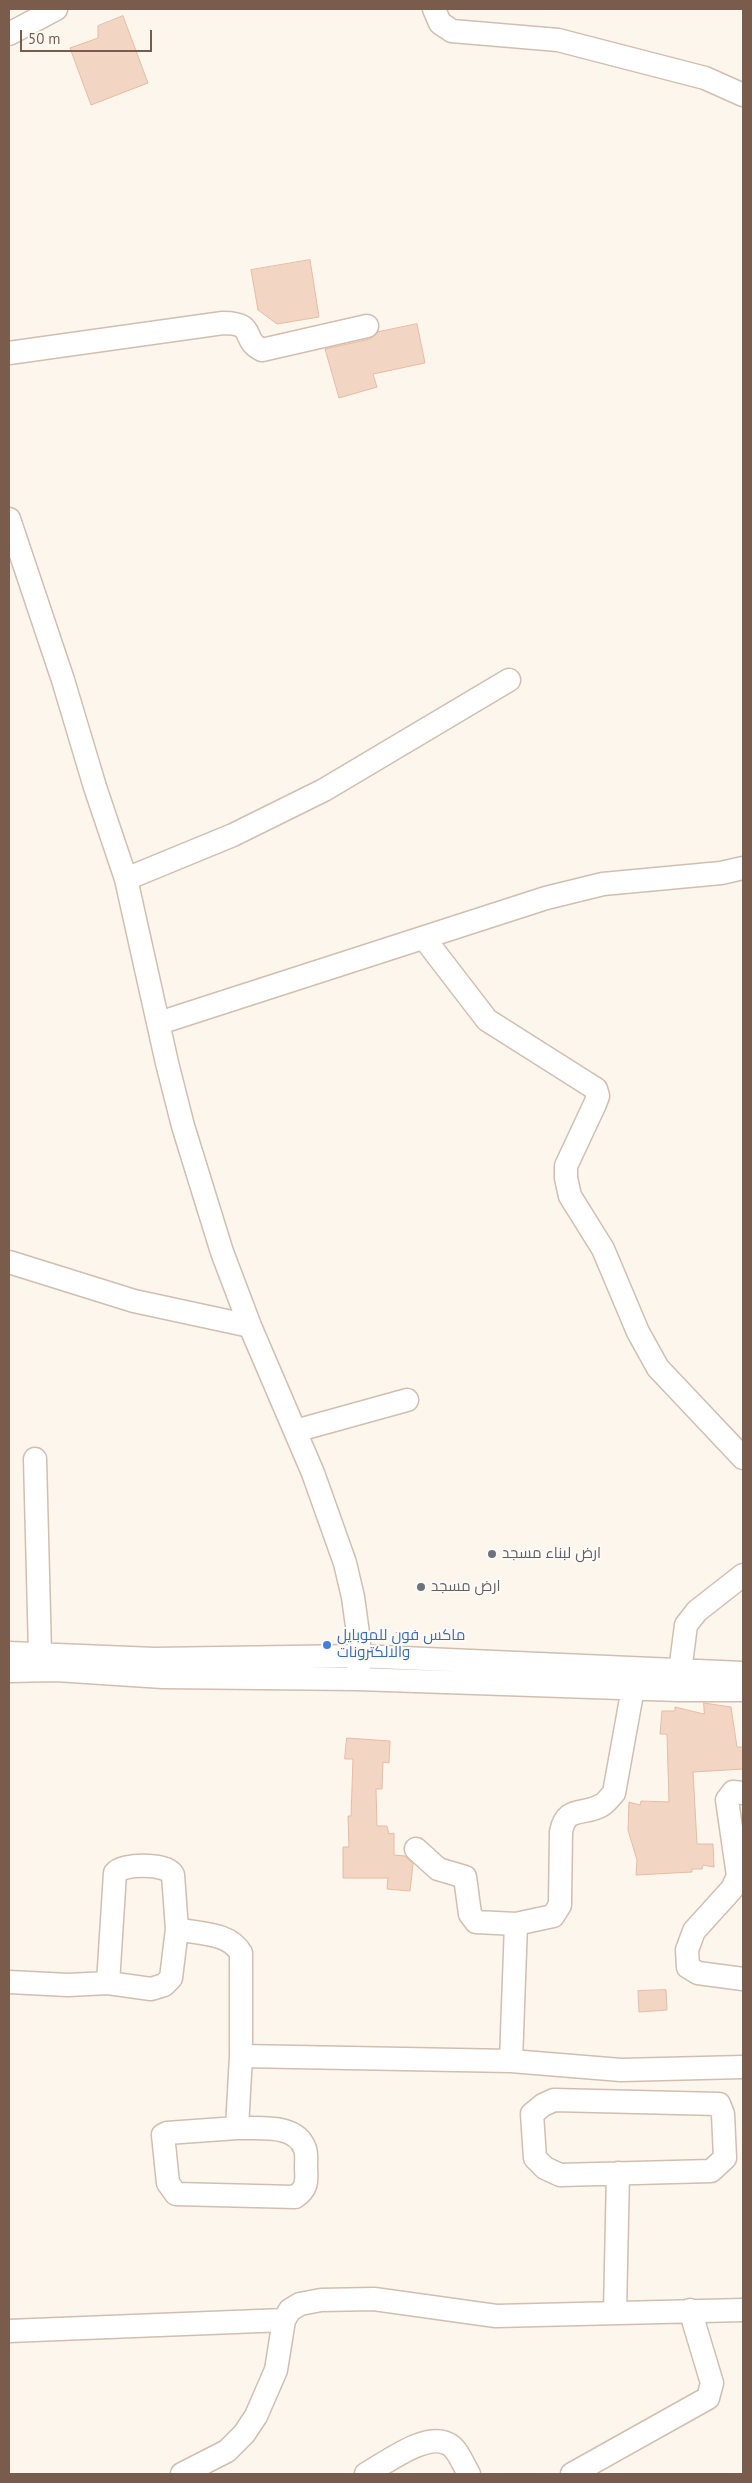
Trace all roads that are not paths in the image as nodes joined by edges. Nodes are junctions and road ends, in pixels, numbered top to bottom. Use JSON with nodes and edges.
{"nodes":[{"id":1,"x":56,"y":9,"type":"edge"},
{"id":2,"x":434,"y":9,"type":"edge"},
{"id":3,"x":13,"y":24,"type":"edge"},
{"id":4,"x":743,"y":95,"type":"edge"},
{"id":5,"x":367,"y":326,"type":"dead end"},
{"id":6,"x":9,"y":353,"type":"edge"},
{"id":7,"x":9,"y":519,"type":"edge"},
{"id":8,"x":510,"y":680,"type":"dead end"},
{"id":9,"x":743,"y":868,"type":"edge"},
{"id":10,"x":126,"y":879,"type":"junction"},
{"id":11,"x":424,"y":938,"type":"junction"},
{"id":12,"x":159,"y":1023,"type":"junction"},
{"id":13,"x":9,"y":1262,"type":"edge"},
{"id":14,"x":250,"y":1326,"type":"junction"},
{"id":15,"x":407,"y":1400,"type":"dead end"},
{"id":16,"x":294,"y":1431,"type":"junction"},
{"id":17,"x":743,"y":1458,"type":"edge"},
{"id":18,"x":35,"y":1459,"type":"dead end"},
{"id":19,"x":743,"y":1575,"type":"edge"},
{"id":20,"x":9,"y":1653,"type":"edge"},
{"id":21,"x":40,"y":1653,"type":"junction"},
{"id":22,"x":358,"y":1656,"type":"junction"},
{"id":23,"x":9,"y":1671,"type":"edge"},
{"id":24,"x":743,"y":1673,"type":"edge"},
{"id":25,"x":358,"y":1679,"type":"junction"},
{"id":26,"x":679,"y":1681,"type":"junction"},
{"id":27,"x":633,"y":1688,"type":"junction"},
{"id":28,"x":743,"y":1690,"type":"edge"},
{"id":29,"x":743,"y":1793,"type":"edge"},
{"id":30,"x":416,"y":1849,"type":"dead end"},
{"id":31,"x":516,"y":1924,"type":"junction"},
{"id":32,"x":177,"y":1929,"type":"junction"},
{"id":33,"x":743,"y":1979,"type":"edge"},
{"id":34,"x":9,"y":1982,"type":"edge"},
{"id":35,"x":108,"y":1983,"type":"junction"},
{"id":36,"x":241,"y":2056,"type":"junction"},
{"id":37,"x":511,"y":2061,"type":"junction"},
{"id":38,"x":743,"y":2067,"type":"edge"},
{"id":39,"x":621,"y":2070,"type":"junction"},
{"id":40,"x":627,"y":2103,"type":"junction"},
{"id":41,"x":237,"y":2128,"type":"junction"},
{"id":42,"x":618,"y":2173,"type":"junction"},
{"id":43,"x":690,"y":2310,"type":"junction"},
{"id":44,"x":743,"y":2310,"type":"edge"},
{"id":45,"x":616,"y":2312,"type":"junction"},
{"id":46,"x":284,"y":2320,"type":"junction"},
{"id":47,"x":9,"y":2331,"type":"edge"},
{"id":48,"x":189,"y":2473,"type":"edge"},
{"id":49,"x":366,"y":2474,"type":"edge"},
{"id":50,"x":469,"y":2474,"type":"edge"},
{"id":51,"x":572,"y":2474,"type":"edge"}],
"edges":[{"from":1,"to":3,"type":"street"},
{"from":2,"to":4,"type":"street"},
{"from":5,"to":6,"type":"street"},
{"from":7,"to":10,"type":"street"},
{"from":8,"to":10,"type":"street"},
{"from":9,"to":11,"type":"street"},
{"from":10,"to":12,"type":"street"},
{"from":11,"to":12,"type":"street"},
{"from":11,"to":17,"type":"street"},
{"from":12,"to":14,"type":"street"},
{"from":13,"to":14,"type":"street"},
{"from":14,"to":16,"type":"street"},
{"from":15,"to":16,"type":"street"},
{"from":16,"to":22,"type":"street"},
{"from":18,"to":21,"type":"street"},
{"from":19,"to":26,"type":"street"},
{"from":20,"to":21,"type":"street"},
{"from":21,"to":22,"type":"street"},
{"from":22,"to":25,"type":"street"},
{"from":22,"to":26,"type":"street"},
{"from":23,"to":25,"type":"street"},
{"from":24,"to":26,"type":"street"},
{"from":25,"to":27,"type":"street"},
{"from":26,"to":27,"type":"street"},
{"from":26,"to":28,"type":"street"},
{"from":27,"to":31,"type":"street"},
{"from":29,"to":33,"type":"street"},
{"from":30,"to":31,"type":"street"},
{"from":31,"to":37,"type":"street"},
{"from":32,"to":35,"type":"street"},
{"from":32,"to":35,"type":"street"},
{"from":32,"to":36,"type":"street"},
{"from":34,"to":35,"type":"street"},
{"from":36,"to":37,"type":"street"},
{"from":36,"to":41,"type":"street"},
{"from":37,"to":39,"type":"street"},
{"from":38,"to":39,"type":"street"},
{"from":39,"to":40,"type":"street"},
{"from":40,"to":42,"type":"street"},
{"from":40,"to":42,"type":"street"},
{"from":41,"to":41,"type":"street"},
{"from":42,"to":45,"type":"street"},
{"from":43,"to":44,"type":"street"},
{"from":43,"to":45,"type":"street"},
{"from":43,"to":51,"type":"street"},
{"from":45,"to":46,"type":"street"},
{"from":46,"to":47,"type":"street"},
{"from":46,"to":48,"type":"street"},
{"from":49,"to":50,"type":"street"}]}
